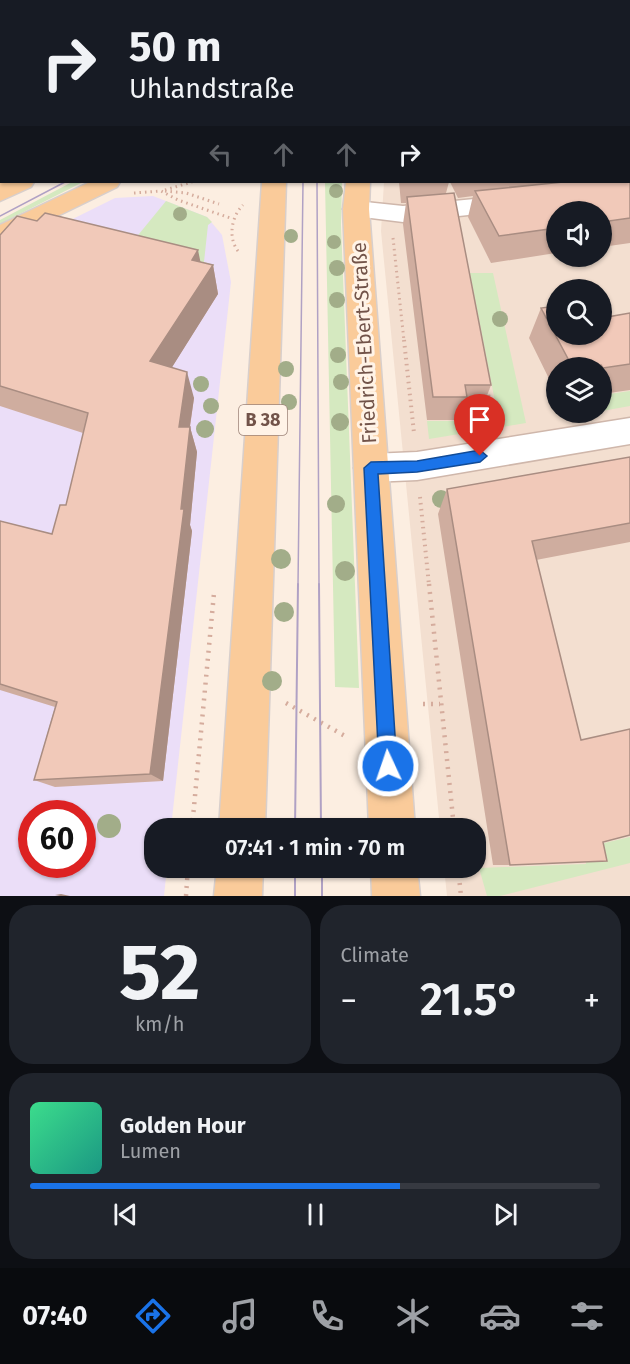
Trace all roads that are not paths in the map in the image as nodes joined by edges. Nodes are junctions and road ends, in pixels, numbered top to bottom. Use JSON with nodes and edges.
{"nodes":[{"id":1,"x":20,"y":183,"type":"edge"},
{"id":2,"x":106,"y":183,"type":"edge"},
{"id":3,"x":274,"y":183,"type":"edge"},
{"id":4,"x":0,"y":193,"type":"edge"},
{"id":5,"x":357,"y":195,"type":"edge"},
{"id":6,"x":540,"y":200,"type":"edge"},
{"id":7,"x":0,"y":235,"type":"edge"},
{"id":8,"x":630,"y":431,"type":"edge"},
{"id":9,"x":371,"y":468,"type":"junction"},
{"id":10,"x":242,"y":818,"type":"edge"},
{"id":11,"x":391,"y":818,"type":"edge"},
{"id":12,"x":239,"y":878,"type":"edge"},
{"id":13,"x":395,"y":878,"type":"edge"},
{"id":14,"x":238,"y":896,"type":"edge"},
{"id":15,"x":396,"y":896,"type":"edge"}],
"edges":[{"from":1,"to":4,"type":"main road"},
{"from":2,"to":7,"type":"main road"},
{"from":3,"to":10,"type":"main road","number":"B 38"},
{"from":5,"to":6,"type":"street"},
{"from":5,"to":9,"type":"main road","name":"Friedrich-Ebert-Straße"},
{"from":8,"to":9,"type":"street"},
{"from":9,"to":11,"type":"main road","name":"Friedrich-Ebert-Straße"},
{"from":12,"to":14,"type":"main road"},
{"from":13,"to":15,"type":"main road"}]}
